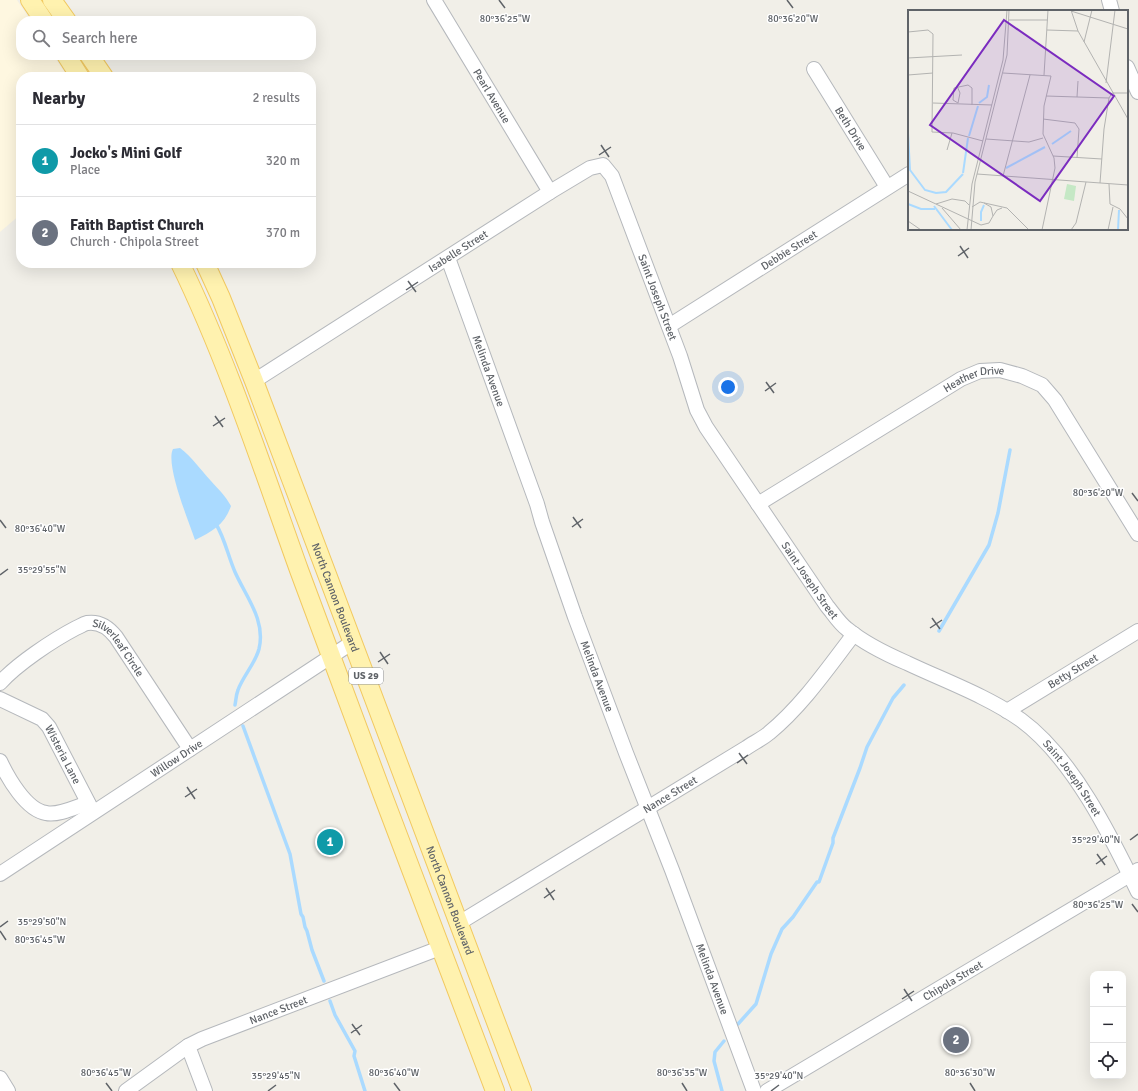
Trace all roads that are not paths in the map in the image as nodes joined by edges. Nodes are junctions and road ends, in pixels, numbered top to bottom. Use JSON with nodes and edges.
{"nodes":[{"id":1,"x":30,"y":0,"type":"edge"},
{"id":2,"x":52,"y":0,"type":"edge"},
{"id":3,"x":434,"y":0,"type":"edge"},
{"id":4,"x":1109,"y":0,"type":"edge"},
{"id":5,"x":1112,"y":10,"type":"edge"},
{"id":6,"x":41,"y":16,"type":"edge"},
{"id":7,"x":63,"y":16,"type":"edge"},
{"id":8,"x":69,"y":60,"type":"edge"},
{"id":9,"x":92,"y":60,"type":"edge"},
{"id":10,"x":814,"y":69,"type":"dead end"},
{"id":11,"x":1128,"y":70,"type":"edge"},
{"id":12,"x":77,"y":72,"type":"edge"},
{"id":13,"x":101,"y":72,"type":"edge"},
{"id":14,"x":1138,"y":92,"type":"edge"},
{"id":15,"x":603,"y":165,"type":"joint"},
{"id":16,"x":908,"y":175,"type":"edge"},
{"id":17,"x":887,"y":187,"type":"junction"},
{"id":18,"x":550,"y":192,"type":"junction"},
{"id":19,"x":448,"y":258,"type":"junction"},
{"id":20,"x":182,"y":268,"type":"edge"},
{"id":21,"x":207,"y":268,"type":"edge"},
{"id":22,"x":669,"y":326,"type":"junction"},
{"id":23,"x":254,"y":381,"type":"junction"},
{"id":24,"x":758,"y":504,"type":"junction"},
{"id":25,"x":1138,"y":534,"type":"edge"},
{"id":26,"x":1138,"y":631,"type":"edge"},
{"id":27,"x":854,"y":634,"type":"junction"},
{"id":28,"x":353,"y":642,"type":"junction"},
{"id":29,"x":332,"y":656,"type":"junction"},
{"id":30,"x":0,"y":683,"type":"edge"},
{"id":31,"x":0,"y":699,"type":"edge"},
{"id":32,"x":1007,"y":712,"type":"junction"},
{"id":33,"x":190,"y":749,"type":"junction"},
{"id":34,"x":0,"y":761,"type":"edge"},
{"id":35,"x":90,"y":808,"type":"junction"},
{"id":36,"x":648,"y":808,"type":"junction"},
{"id":37,"x":1134,"y":872,"type":"edge"},
{"id":38,"x":0,"y":874,"type":"edge"},
{"id":39,"x":1138,"y":892,"type":"edge"},
{"id":40,"x":459,"y":923,"type":"junction"},
{"id":41,"x":440,"y":948,"type":"junction"},
{"id":42,"x":188,"y":1046,"type":"junction"},
{"id":43,"x":0,"y":1078,"type":"edge"},
{"id":44,"x":8,"y":1091,"type":"edge"},
{"id":45,"x":126,"y":1091,"type":"edge"},
{"id":46,"x":205,"y":1091,"type":"edge"},
{"id":47,"x":494,"y":1091,"type":"edge"},
{"id":48,"x":522,"y":1091,"type":"edge"},
{"id":49,"x":754,"y":1091,"type":"edge"},
{"id":50,"x":767,"y":1091,"type":"edge"}],
"edges":[{"from":1,"to":6,"type":"main road"},
{"from":2,"to":7,"type":"main road"},
{"from":3,"to":18,"type":"street","name":"Pearl Avenue"},
{"from":4,"to":5,"type":"street"},
{"from":8,"to":12,"type":"main road"},
{"from":9,"to":13,"type":"main road"},
{"from":10,"to":17,"type":"street","name":"Beth Drive"},
{"from":11,"to":14,"type":"street"},
{"from":15,"to":18,"type":"street","name":"Isabelle Street"},
{"from":15,"to":22,"type":"street","name":"Saint Joseph Street"},
{"from":16,"to":17,"type":"street","name":"Debbie Street"},
{"from":17,"to":22,"type":"street","name":"Debbie Street"},
{"from":18,"to":19,"type":"street","name":"Isabelle Street"},
{"from":19,"to":23,"type":"street","name":"Isabelle Street"},
{"from":19,"to":36,"type":"street","name":"Melinda Avenue"},
{"from":20,"to":29,"type":"main road","number":"US 29"},
{"from":21,"to":23,"type":"main road","name":"North Cannon Boulevard","number":"US 29"},
{"from":22,"to":24,"type":"street","name":"Saint Joseph Street"},
{"from":23,"to":28,"type":"main road","name":"North Cannon Boulevard","number":"US 29"},
{"from":24,"to":25,"type":"street","name":"Heather Drive"},
{"from":24,"to":27,"type":"street","name":"Saint Joseph Street"},
{"from":26,"to":32,"type":"street","name":"Betty Street"},
{"from":27,"to":32,"type":"street","name":"Saint Joseph Street"},
{"from":27,"to":36,"type":"street","name":"Nance Street"},
{"from":28,"to":29,"type":"street","name":"Willow Drive"},
{"from":28,"to":40,"type":"main road","name":"North Cannon Boulevard","number":"US 29"},
{"from":29,"to":33,"type":"street","name":"Willow Drive"},
{"from":29,"to":41,"type":"main road","number":"US 29"},
{"from":30,"to":33,"type":"street","name":"Silverleaf Circle"},
{"from":31,"to":35,"type":"street","name":"Wisteria Lane"},
{"from":32,"to":37,"type":"street","name":"Saint Joseph Street"},
{"from":33,"to":35,"type":"street","name":"Willow Drive"},
{"from":34,"to":35,"type":"street"},
{"from":35,"to":38,"type":"street","name":"Willow Drive"},
{"from":36,"to":40,"type":"street","name":"Nance Street"},
{"from":36,"to":49,"type":"street","name":"Melinda Avenue"},
{"from":37,"to":39,"type":"street","name":"Saint Joseph Street"},
{"from":37,"to":50,"type":"street","name":"Chipola Street"},
{"from":40,"to":48,"type":"main road","name":"North Cannon Boulevard","number":"US 29"},
{"from":41,"to":42,"type":"street","name":"Nance Street"},
{"from":41,"to":47,"type":"main road","number":"US 29"},
{"from":42,"to":45,"type":"street","name":"Nance Street"},
{"from":42,"to":46,"type":"street"},
{"from":43,"to":44,"type":"street"}]}
